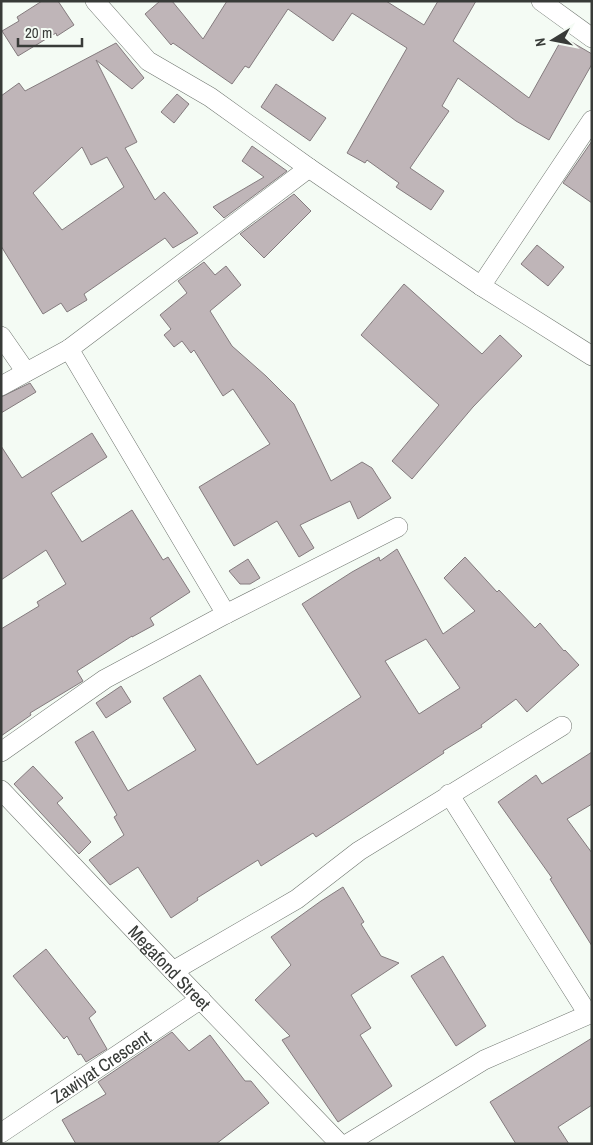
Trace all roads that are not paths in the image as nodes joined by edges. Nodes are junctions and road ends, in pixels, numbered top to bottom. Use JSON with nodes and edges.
{"nodes":[{"id":1,"x":95,"y":1,"type":"edge"},
{"id":2,"x":541,"y":1,"type":"edge"},
{"id":3,"x":592,"y":38,"type":"edge"},
{"id":4,"x":592,"y":120,"type":"edge"},
{"id":5,"x":309,"y":168,"type":"junction"},
{"id":6,"x":481,"y":286,"type":"junction"},
{"id":7,"x":1,"y":336,"type":"edge"},
{"id":8,"x":69,"y":349,"type":"junction"},
{"id":9,"x":592,"y":356,"type":"edge"},
{"id":10,"x":26,"y":372,"type":"junction"},
{"id":11,"x":1,"y":386,"type":"edge"},
{"id":12,"x":398,"y":527,"type":"dead end"},
{"id":13,"x":226,"y":614,"type":"junction"},
{"id":14,"x":562,"y":726,"type":"dead end"},
{"id":15,"x":1,"y":752,"type":"edge"},
{"id":16,"x":449,"y":794,"type":"junction"},
{"id":17,"x":5,"y":801,"type":"edge"},
{"id":18,"x":173,"y":971,"type":"junction"},
{"id":19,"x":201,"y":999,"type":"junction"},
{"id":20,"x":590,"y":1014,"type":"edge"},
{"id":21,"x":1,"y":1133,"type":"edge"},
{"id":22,"x":340,"y":1144,"type":"edge"},
{"id":23,"x":347,"y":1144,"type":"edge"}],
"edges":[{"from":1,"to":5,"type":"street"},
{"from":2,"to":3,"type":"street"},
{"from":4,"to":6,"type":"street"},
{"from":5,"to":6,"type":"street"},
{"from":5,"to":8,"type":"street"},
{"from":6,"to":9,"type":"street"},
{"from":7,"to":10,"type":"street"},
{"from":8,"to":10,"type":"street"},
{"from":8,"to":13,"type":"street"},
{"from":10,"to":11,"type":"street"},
{"from":12,"to":13,"type":"street"},
{"from":13,"to":15,"type":"street"},
{"from":14,"to":16,"type":"street"},
{"from":16,"to":18,"type":"street"},
{"from":16,"to":20,"type":"street"},
{"from":17,"to":18,"type":"street","name":"Megafond Street"},
{"from":18,"to":19,"type":"street","name":"Megafond Street"},
{"from":19,"to":21,"type":"street","name":"Zawiyat Crescent"},
{"from":19,"to":22,"type":"street","name":"Megafond Street"},
{"from":20,"to":23,"type":"street"}]}
